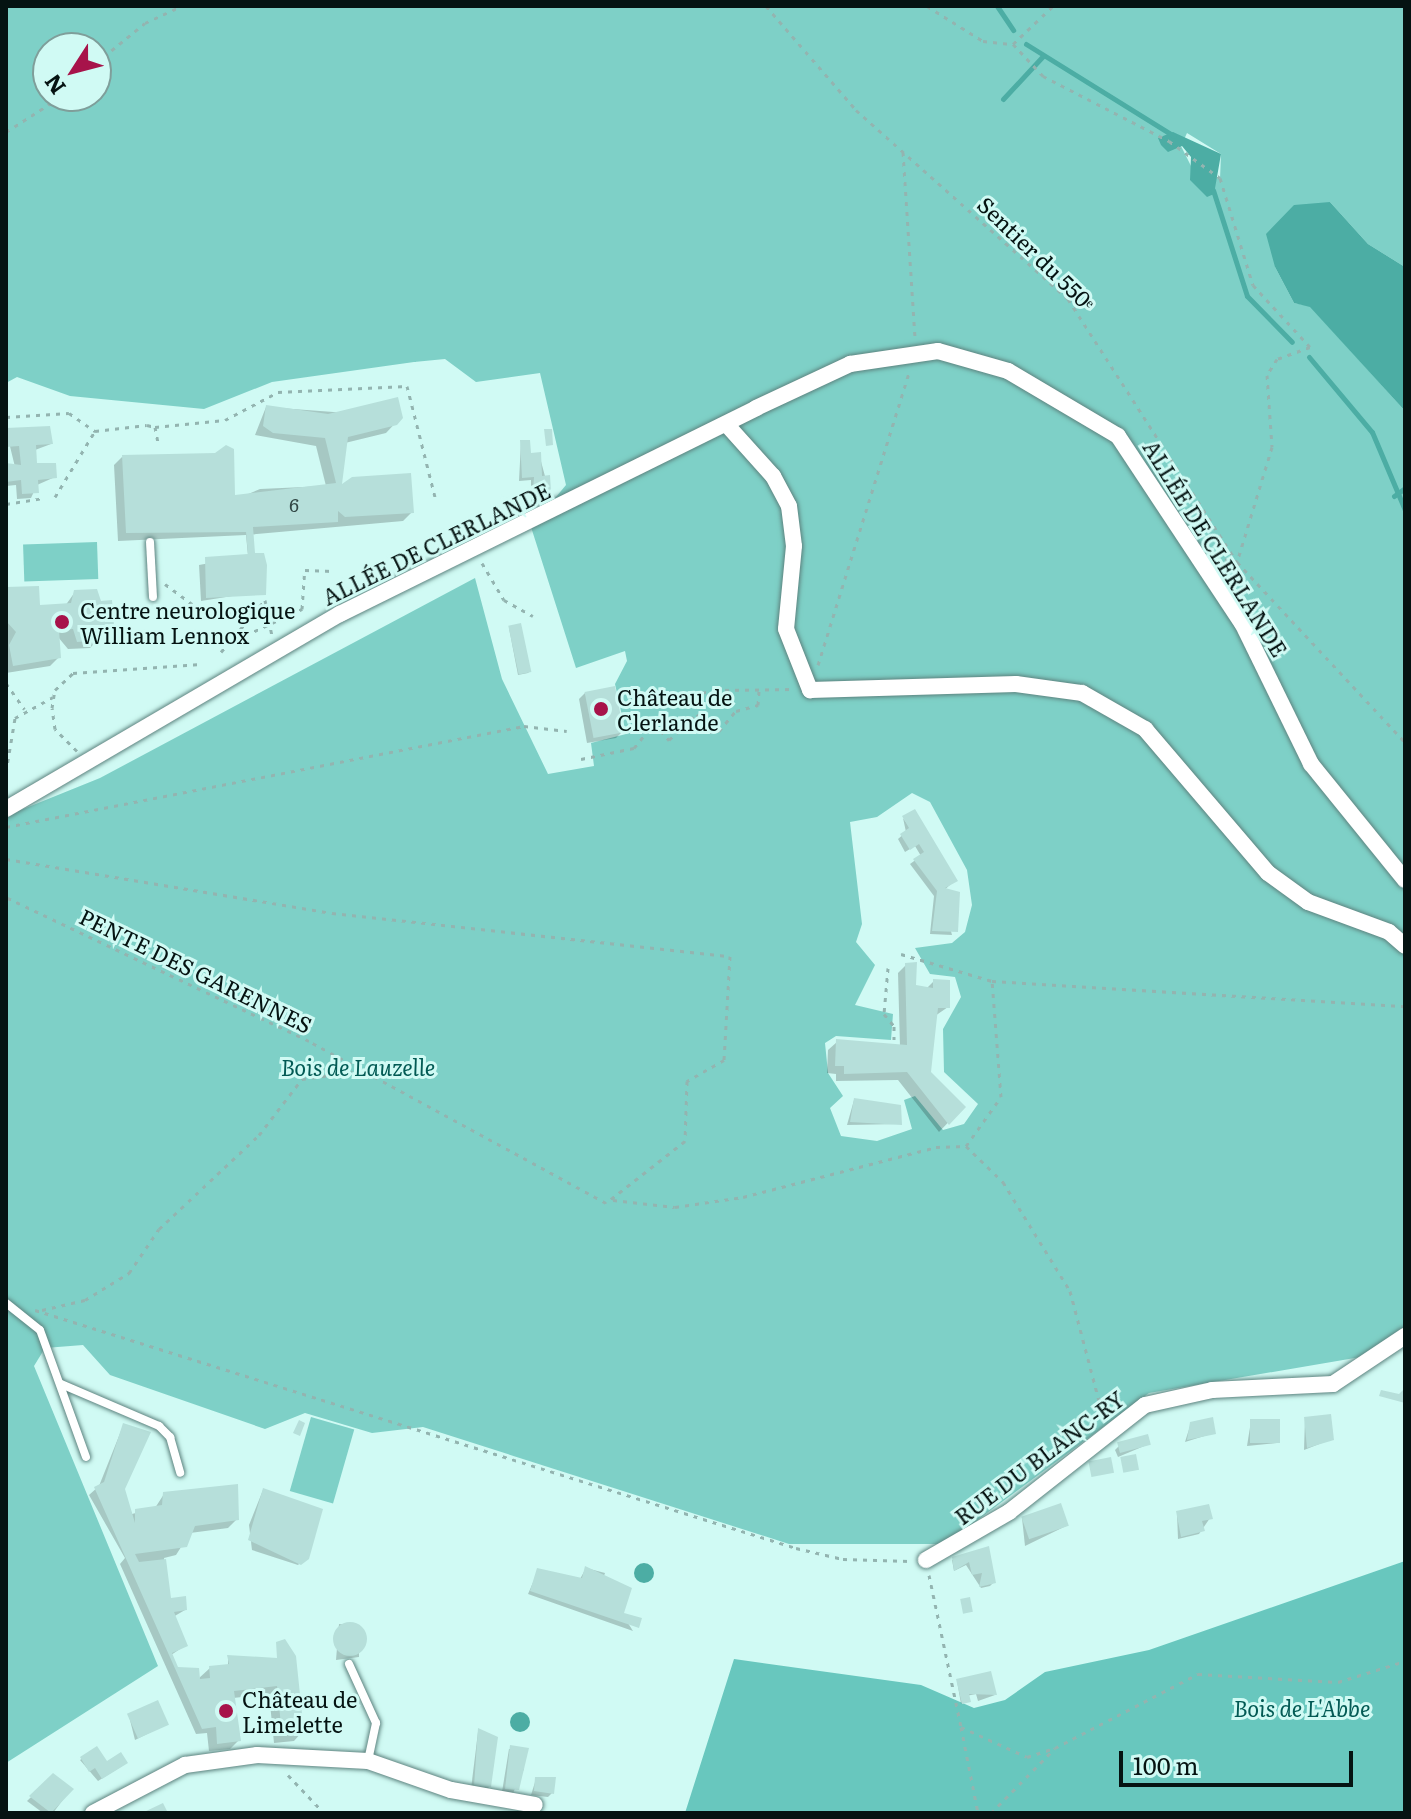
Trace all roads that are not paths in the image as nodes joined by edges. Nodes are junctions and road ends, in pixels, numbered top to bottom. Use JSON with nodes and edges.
{"nodes":[{"id":1,"x":727,"y":425,"type":"junction"},
{"id":2,"x":150,"y":542,"type":"dead end"},
{"id":3,"x":153,"y":597,"type":"dead end"},
{"id":4,"x":6,"y":809,"type":"edge"},
{"id":5,"x":1405,"y":880,"type":"edge"},
{"id":6,"x":1405,"y":946,"type":"edge"},
{"id":7,"x":8,"y":1303,"type":"edge"},
{"id":8,"x":1405,"y":1336,"type":"edge"},
{"id":9,"x":61,"y":1384,"type":"junction"},
{"id":10,"x":86,"y":1457,"type":"dead end"},
{"id":11,"x":180,"y":1473,"type":"dead end"},
{"id":12,"x":926,"y":1560,"type":"road end"},
{"id":13,"x":349,"y":1664,"type":"dead end"},
{"id":14,"x":368,"y":1761,"type":"junction"},
{"id":15,"x":535,"y":1805,"type":"dead end"},
{"id":16,"x":93,"y":1813,"type":"edge"}],
"edges":[{"from":1,"to":4,"type":"street","name":"ALLÉE DE CLERLANDE"},
{"from":1,"to":5,"type":"street","name":"ALLÉE DE CLERLANDE"},
{"from":1,"to":6,"type":"street"},
{"from":2,"to":3,"type":"lane"},
{"from":7,"to":9,"type":"lane"},
{"from":8,"to":12,"type":"street","name":"RUE DU BLANC-RY"},
{"from":9,"to":10,"type":"lane"},
{"from":9,"to":11,"type":"lane"},
{"from":13,"to":14,"type":"lane"},
{"from":14,"to":15,"type":"street"},
{"from":14,"to":16,"type":"street"}]}
